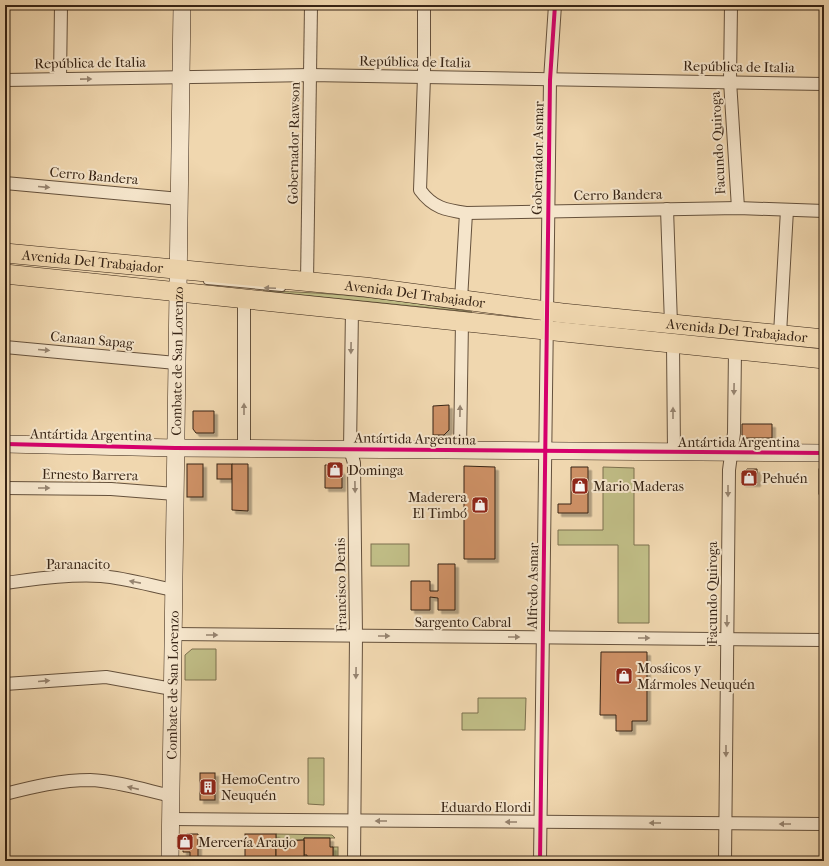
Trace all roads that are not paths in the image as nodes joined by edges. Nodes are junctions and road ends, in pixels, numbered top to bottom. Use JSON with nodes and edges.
{"nodes":[{"id":1,"x":61,"y":5,"type":"edge"},
{"id":2,"x":182,"y":5,"type":"edge"},
{"id":3,"x":311,"y":5,"type":"edge"},
{"id":4,"x":424,"y":5,"type":"edge"},
{"id":5,"x":555,"y":5,"type":"edge"},
{"id":6,"x":731,"y":5,"type":"edge"},
{"id":7,"x":310,"y":75,"type":"junction"},
{"id":8,"x":181,"y":77,"type":"junction"},
{"id":9,"x":424,"y":77,"type":"junction"},
{"id":10,"x":60,"y":79,"type":"junction"},
{"id":11,"x":5,"y":80,"type":"edge"},
{"id":12,"x":550,"y":80,"type":"junction"},
{"id":13,"x":730,"y":81,"type":"junction"},
{"id":14,"x":824,"y":84,"type":"edge"},
{"id":15,"x":5,"y":183,"type":"edge"},
{"id":16,"x":180,"y":199,"type":"junction"},
{"id":17,"x":738,"y":208,"type":"junction"},
{"id":18,"x":667,"y":209,"type":"junction"},
{"id":19,"x":787,"y":210,"type":"junction"},
{"id":20,"x":824,"y":211,"type":"edge"},
{"id":21,"x":549,"y":212,"type":"junction"},
{"id":22,"x":466,"y":213,"type":"junction"},
{"id":23,"x":5,"y":253,"type":"edge"},
{"id":24,"x":62,"y":266,"type":"dead end"},
{"id":25,"x":139,"y":273,"type":"dead end"},
{"id":26,"x":5,"y":274,"type":"edge"},
{"id":27,"x":178,"y":280,"type":"junction"},
{"id":28,"x":301,"y":286,"type":"junction"},
{"id":29,"x":375,"y":296,"type":"dead end"},
{"id":30,"x":244,"y":298,"type":"junction"},
{"id":31,"x":344,"y":301,"type":"junction"},
{"id":32,"x":461,"y":309,"type":"junction"},
{"id":33,"x":498,"y":312,"type":"dead end"},
{"id":34,"x":548,"y":321,"type":"junction"},
{"id":35,"x":671,"y":324,"type":"junction"},
{"id":36,"x":780,"y":334,"type":"junction"},
{"id":37,"x":824,"y":338,"type":"edge"},
{"id":38,"x":673,"y":344,"type":"junction"},
{"id":39,"x":824,"y":345,"type":"edge"},
{"id":40,"x":5,"y":347,"type":"edge"},
{"id":41,"x":735,"y":350,"type":"junction"},
{"id":42,"x":824,"y":359,"type":"edge"},
{"id":43,"x":176,"y":363,"type":"junction"},
{"id":44,"x":5,"y":444,"type":"edge"},
{"id":45,"x":175,"y":448,"type":"junction"},
{"id":46,"x":244,"y":448,"type":"junction"},
{"id":47,"x":350,"y":449,"type":"junction"},
{"id":48,"x":460,"y":450,"type":"junction"},
{"id":49,"x":546,"y":451,"type":"junction"},
{"id":50,"x":674,"y":452,"type":"junction"},
{"id":51,"x":730,"y":452,"type":"junction"},
{"id":52,"x":824,"y":453,"type":"edge"},
{"id":53,"x":5,"y":488,"type":"edge"},
{"id":54,"x":175,"y":494,"type":"junction"},
{"id":55,"x":5,"y":583,"type":"edge"},
{"id":56,"x":174,"y":590,"type":"junction"},
{"id":57,"x":173,"y":634,"type":"junction"},
{"id":58,"x":356,"y":636,"type":"junction"},
{"id":59,"x":543,"y":637,"type":"junction"},
{"id":60,"x":727,"y":639,"type":"junction"},
{"id":61,"x":824,"y":640,"type":"edge"},
{"id":62,"x":5,"y":684,"type":"edge"},
{"id":63,"x":172,"y":689,"type":"junction"},
{"id":64,"x":5,"y":794,"type":"edge"},
{"id":65,"x":171,"y":796,"type":"junction"},
{"id":66,"x":171,"y":819,"type":"junction"},
{"id":67,"x":354,"y":820,"type":"junction"},
{"id":68,"x":541,"y":822,"type":"junction"},
{"id":69,"x":726,"y":824,"type":"junction"},
{"id":70,"x":824,"y":824,"type":"edge"},
{"id":71,"x":170,"y":861,"type":"edge"},
{"id":72,"x":354,"y":861,"type":"edge"},
{"id":73,"x":540,"y":861,"type":"edge"},
{"id":74,"x":725,"y":861,"type":"edge"}],
"edges":[{"from":1,"to":10,"type":"street"},
{"from":2,"to":8,"type":"main road","name":"Combate de San Lorenzo"},
{"from":3,"to":7,"type":"street","name":"Gobernador Rawson"},
{"from":4,"to":9,"type":"street"},
{"from":5,"to":12,"type":"street","name":"Gobernador Asmar"},
{"from":6,"to":13,"type":"street","name":"Facundo Quiroga"},
{"from":7,"to":8,"type":"street","name":"República de Italia"},
{"from":7,"to":9,"type":"street","name":"República de Italia"},
{"from":7,"to":28,"type":"street","name":"Gobernador Rawson"},
{"from":10,"to":8,"type":"street","name":"República de Italia","one_way":true},
{"from":8,"to":16,"type":"main road","name":"Combate de San Lorenzo"},
{"from":9,"to":12,"type":"street","name":"República de Italia"},
{"from":9,"to":22,"type":"street","name":"Cerro Bandera"},
{"from":10,"to":11,"type":"street","name":"República de Italia"},
{"from":12,"to":13,"type":"street","name":"República de Italia"},
{"from":12,"to":21,"type":"street","name":"Gobernador Asmar"},
{"from":13,"to":14,"type":"street","name":"República de Italia"},
{"from":13,"to":17,"type":"street","name":"Facundo Quiroga"},
{"from":15,"to":16,"type":"street","name":"Cerro Bandera","one_way":true},
{"from":16,"to":27,"type":"main road","name":"Combate de San Lorenzo"},
{"from":17,"to":18,"type":"street","name":"Cerro Bandera"},
{"from":17,"to":19,"type":"street","name":"Cerro Bandera"},
{"from":18,"to":21,"type":"street","name":"Cerro Bandera"},
{"from":18,"to":35,"type":"street"},
{"from":19,"to":20,"type":"street","name":"Cerro Bandera"},
{"from":19,"to":36,"type":"street"},
{"from":21,"to":22,"type":"street","name":"Cerro Bandera"},
{"from":21,"to":34,"type":"street","name":"Gobernador Asmar"},
{"from":22,"to":32,"type":"street"},
{"from":23,"to":27,"type":"main road","name":"Avenida Del Trabajador"},
{"from":24,"to":25,"type":"lane"},
{"from":26,"to":27,"type":"main road","name":"Avenida Del Trabajador"},
{"from":27,"to":28,"type":"main road","name":"Avenida Del Trabajador"},
{"from":27,"to":30,"type":"main road","name":"Avenida Del Trabajador"},
{"from":27,"to":43,"type":"main road","name":"Combate de San Lorenzo"},
{"from":28,"to":31,"type":"lane"},
{"from":28,"to":31,"type":"lane","one_way":true},
{"from":28,"to":32,"type":"main road","name":"Avenida Del Trabajador"},
{"from":29,"to":32,"type":"lane"},
{"from":30,"to":31,"type":"main road","name":"Avenida Del Trabajador"},
{"from":46,"to":30,"type":"street","one_way":true},
{"from":31,"to":32,"type":"main road","name":"Avenida Del Trabajador"},
{"from":31,"to":47,"type":"street","name":"Francisco Denis","one_way":true},
{"from":32,"to":34,"type":"main road","name":"Avenida Del Trabajador"},
{"from":48,"to":32,"type":"street","one_way":true},
{"from":33,"to":34,"type":"lane"},
{"from":34,"to":35,"type":"main road","name":"Avenida Del Trabajador"},
{"from":34,"to":38,"type":"main road","name":"Avenida Del Trabajador"},
{"from":34,"to":39,"type":"lane"},
{"from":34,"to":49,"type":"street","name":"Alfredo Asmar"},
{"from":35,"to":36,"type":"main road","name":"Avenida Del Trabajador"},
{"from":36,"to":37,"type":"main road","name":"Avenida Del Trabajador"},
{"from":38,"to":41,"type":"main road","name":"Avenida Del Trabajador"},
{"from":50,"to":38,"type":"street","one_way":true},
{"from":40,"to":43,"type":"street","name":"Canaan Sapag","one_way":true},
{"from":41,"to":42,"type":"main road","name":"Avenida Del Trabajador"},
{"from":41,"to":51,"type":"street","name":"Facundo Quiroga","one_way":true},
{"from":43,"to":45,"type":"main road","name":"Combate de San Lorenzo"},
{"from":44,"to":45,"type":"main road","name":"Antártida Argentina"},
{"from":45,"to":46,"type":"main road","name":"Antártida Argentina"},
{"from":45,"to":54,"type":"main road","name":"Combate de San Lorenzo"},
{"from":46,"to":47,"type":"main road","name":"Antártida Argentina"},
{"from":47,"to":48,"type":"main road","name":"Antártida Argentina"},
{"from":47,"to":58,"type":"street","name":"Francisco Denis","one_way":true},
{"from":48,"to":49,"type":"main road","name":"Antártida Argentina"},
{"from":49,"to":50,"type":"main road","name":"Antártida Argentina"},
{"from":49,"to":59,"type":"street","name":"Alfredo Asmar"},
{"from":50,"to":51,"type":"main road","name":"Antártida Argentina"},
{"from":51,"to":52,"type":"main road","name":"Antártida Argentina"},
{"from":51,"to":60,"type":"street","name":"Facundo Quiroga","one_way":true},
{"from":53,"to":54,"type":"street","name":"Ernesto Barrera","one_way":true},
{"from":54,"to":56,"type":"main road","name":"Combate de San Lorenzo"},
{"from":56,"to":55,"type":"street","name":"Paranacito","one_way":true},
{"from":56,"to":57,"type":"main road","name":"Combate de San Lorenzo"},
{"from":57,"to":58,"type":"street","name":"Sargento Cabral","one_way":true},
{"from":57,"to":63,"type":"main road","name":"Combate de San Lorenzo"},
{"from":58,"to":59,"type":"street","name":"Sargento Cabral","one_way":true},
{"from":58,"to":67,"type":"street","name":"Francisco Denis","one_way":true},
{"from":59,"to":60,"type":"street","name":"Sargento Cabral","one_way":true},
{"from":59,"to":68,"type":"street","name":"Alfredo Asmar"},
{"from":60,"to":61,"type":"street","name":"Sargento Cabral"},
{"from":60,"to":69,"type":"street","name":"Facundo Quiroga","one_way":true},
{"from":62,"to":63,"type":"street","one_way":true},
{"from":63,"to":65,"type":"main road","name":"Combate de San Lorenzo"},
{"from":65,"to":64,"type":"street","one_way":true},
{"from":65,"to":66,"type":"main road","name":"Combate de San Lorenzo"},
{"from":66,"to":67,"type":"street","name":"Eduardo Elordi"},
{"from":66,"to":71,"type":"main road","name":"Combate de San Lorenzo"},
{"from":68,"to":67,"type":"street","name":"Eduardo Elordi","one_way":true},
{"from":67,"to":72,"type":"street","name":"Francisco Denis"},
{"from":69,"to":68,"type":"street","name":"Eduardo Elordi","one_way":true},
{"from":68,"to":73,"type":"street","name":"Alfredo Asmar"},
{"from":70,"to":69,"type":"street","name":"Eduardo Elordi","one_way":true},
{"from":69,"to":74,"type":"street","name":"Facundo Quiroga"}]}
